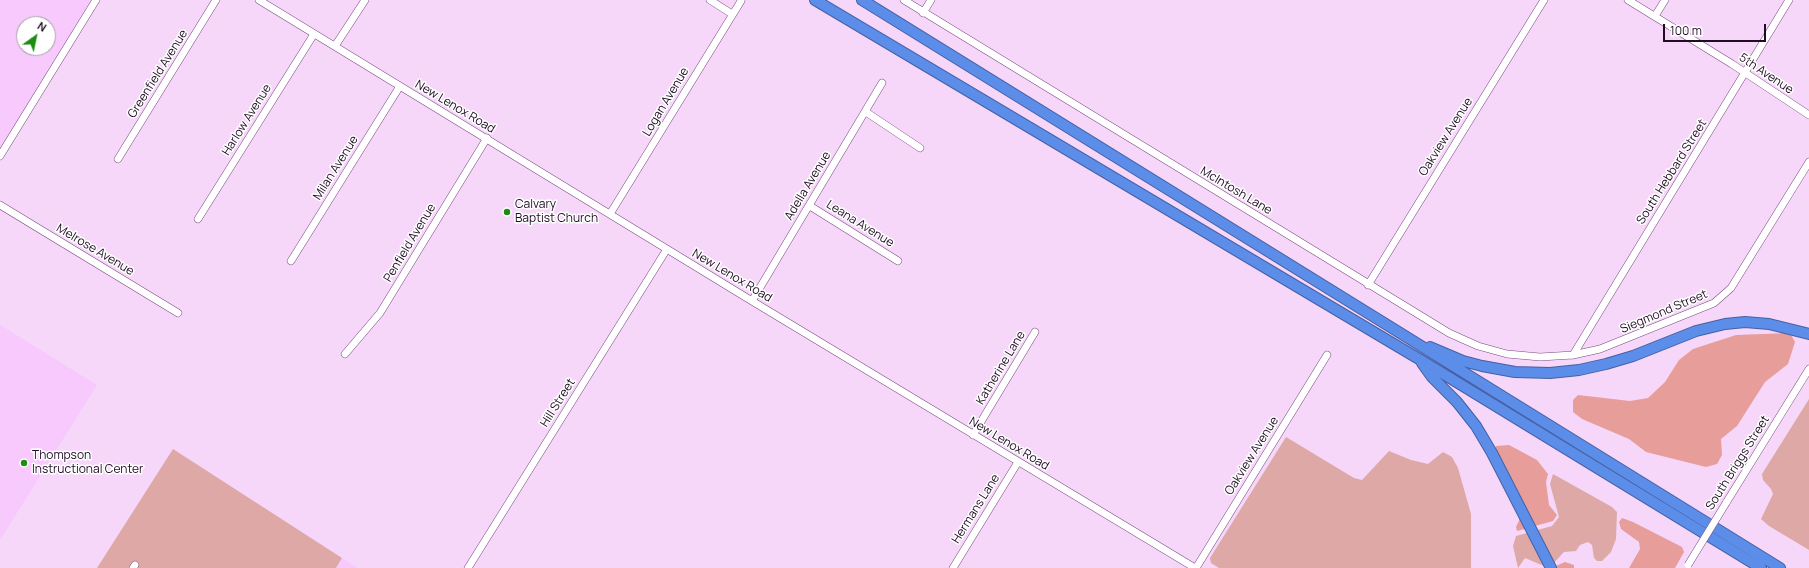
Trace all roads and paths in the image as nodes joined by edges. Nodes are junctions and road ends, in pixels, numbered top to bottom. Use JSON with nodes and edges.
{"nodes":[{"id":1,"x":96,"y":0,"type":"edge"},
{"id":2,"x":216,"y":0,"type":"edge"},
{"id":3,"x":259,"y":0,"type":"edge"},
{"id":4,"x":365,"y":0,"type":"edge"},
{"id":5,"x":710,"y":0,"type":"edge"},
{"id":6,"x":815,"y":0,"type":"edge"},
{"id":7,"x":862,"y":0,"type":"edge"},
{"id":8,"x":904,"y":0,"type":"edge"},
{"id":9,"x":931,"y":0,"type":"edge"},
{"id":10,"x":1544,"y":0,"type":"edge"},
{"id":11,"x":1628,"y":0,"type":"edge"},
{"id":12,"x":1665,"y":0,"type":"edge"},
{"id":13,"x":1789,"y":0,"type":"edge"},
{"id":14,"x":741,"y":1,"type":"edge"},
{"id":15,"x":923,"y":13,"type":"junction"},
{"id":16,"x":732,"y":14,"type":"junction"},
{"id":17,"x":1655,"y":16,"type":"junction"},
{"id":18,"x":314,"y":34,"type":"junction"},
{"id":19,"x":335,"y":46,"type":"junction"},
{"id":20,"x":1746,"y":73,"type":"junction"},
{"id":21,"x":882,"y":82,"type":"dead end"},
{"id":22,"x":400,"y":86,"type":"junction"},
{"id":23,"x":866,"y":112,"type":"junction"},
{"id":24,"x":1809,"y":116,"type":"edge"},
{"id":25,"x":487,"y":138,"type":"junction"},
{"id":26,"x":920,"y":148,"type":"dead end"},
{"id":27,"x":0,"y":156,"type":"edge"},
{"id":28,"x":118,"y":159,"type":"dead end"},
{"id":29,"x":1809,"y":162,"type":"edge"},
{"id":30,"x":0,"y":205,"type":"edge"},
{"id":31,"x":810,"y":206,"type":"junction"},
{"id":32,"x":610,"y":214,"type":"junction"},
{"id":33,"x":198,"y":219,"type":"dead end"},
{"id":34,"x":667,"y":249,"type":"junction"},
{"id":35,"x":291,"y":261,"type":"dead end"},
{"id":36,"x":898,"y":261,"type":"dead end"},
{"id":37,"x":1368,"y":285,"type":"junction"},
{"id":38,"x":752,"y":301,"type":"junction"},
{"id":39,"x":178,"y":313,"type":"dead end"},
{"id":40,"x":1395,"y":331,"type":"junction"},
{"id":41,"x":1036,"y":332,"type":"dead end"},
{"id":42,"x":1809,"y":334,"type":"edge"},
{"id":43,"x":344,"y":354,"type":"dead end"},
{"id":44,"x":1327,"y":355,"type":"dead end"},
{"id":45,"x":1573,"y":355,"type":"junction"},
{"id":46,"x":1419,"y":359,"type":"junction"},
{"id":47,"x":1809,"y":369,"type":"edge"},
{"id":48,"x":974,"y":435,"type":"junction"},
{"id":49,"x":1018,"y":462,"type":"junction"},
{"id":50,"x":1687,"y":566,"type":"edge"},
{"id":51,"x":468,"y":568,"type":"edge"},
{"id":52,"x":953,"y":568,"type":"edge"},
{"id":53,"x":1195,"y":568,"type":"edge"},
{"id":54,"x":1552,"y":568,"type":"edge"},
{"id":55,"x":1761,"y":568,"type":"edge"},
{"id":56,"x":1780,"y":568,"type":"edge"}],
"edges":[{"from":1,"to":27,"type":"street"},
{"from":2,"to":28,"type":"street","name":"Greenfield Avenue"},
{"from":3,"to":18,"type":"street","name":"New Lenox Road"},
{"from":4,"to":19,"type":"street"},
{"from":5,"to":16,"type":"street"},
{"from":6,"to":46,"type":"highway"},
{"from":7,"to":40,"type":"highway"},
{"from":8,"to":15,"type":"street","name":"McIntosh Lane"},
{"from":9,"to":15,"type":"street"},
{"from":10,"to":37,"type":"street","name":"Oakview Avenue"},
{"from":11,"to":17,"type":"street","name":"5th Avenue"},
{"from":12,"to":17,"type":"street"},
{"from":13,"to":20,"type":"street","name":"South Hebbard Street"},
{"from":14,"to":16,"type":"street","name":"Logan Avenue"},
{"from":15,"to":37,"type":"street","name":"McIntosh Lane"},
{"from":16,"to":32,"type":"street","name":"Logan Avenue"},
{"from":17,"to":20,"type":"street","name":"5th Avenue"},
{"from":18,"to":19,"type":"street","name":"New Lenox Road"},
{"from":18,"to":33,"type":"street","name":"Harlow Avenue"},
{"from":19,"to":22,"type":"street","name":"New Lenox Road"},
{"from":20,"to":24,"type":"street","name":"5th Avenue"},
{"from":20,"to":45,"type":"street","name":"South Hebbard Street"},
{"from":21,"to":23,"type":"street","name":"Adella Avenue"},
{"from":22,"to":25,"type":"street","name":"New Lenox Road"},
{"from":22,"to":35,"type":"street","name":"Milan Avenue"},
{"from":23,"to":26,"type":"street"},
{"from":23,"to":31,"type":"street","name":"Adella Avenue"},
{"from":25,"to":32,"type":"street","name":"New Lenox Road"},
{"from":25,"to":43,"type":"street","name":"Penfield Avenue"},
{"from":29,"to":45,"type":"street","name":"Siegmond Street"},
{"from":30,"to":39,"type":"street","name":"Melrose Avenue"},
{"from":31,"to":36,"type":"street","name":"Leana Avenue"},
{"from":31,"to":38,"type":"street","name":"Adella Avenue"},
{"from":32,"to":34,"type":"street","name":"New Lenox Road"},
{"from":34,"to":38,"type":"street","name":"New Lenox Road"},
{"from":34,"to":51,"type":"street","name":"Hill Street"},
{"from":37,"to":45,"type":"street","name":"McIntosh Lane"},
{"from":38,"to":48,"type":"street","name":"New Lenox Road"},
{"from":40,"to":42,"type":"highway"},
{"from":40,"to":56,"type":"highway"},
{"from":41,"to":48,"type":"street","name":"Katherine Lane"},
{"from":44,"to":53,"type":"street","name":"Oakview Avenue"},
{"from":46,"to":54,"type":"highway"},
{"from":46,"to":55,"type":"highway"},
{"from":47,"to":50,"type":"street","name":"South Briggs Street","bridge":true},
{"from":48,"to":49,"type":"street","name":"New Lenox Road"},
{"from":49,"to":52,"type":"street","name":"Hermans Lane"},
{"from":49,"to":53,"type":"street","name":"New Lenox Road"}]}
